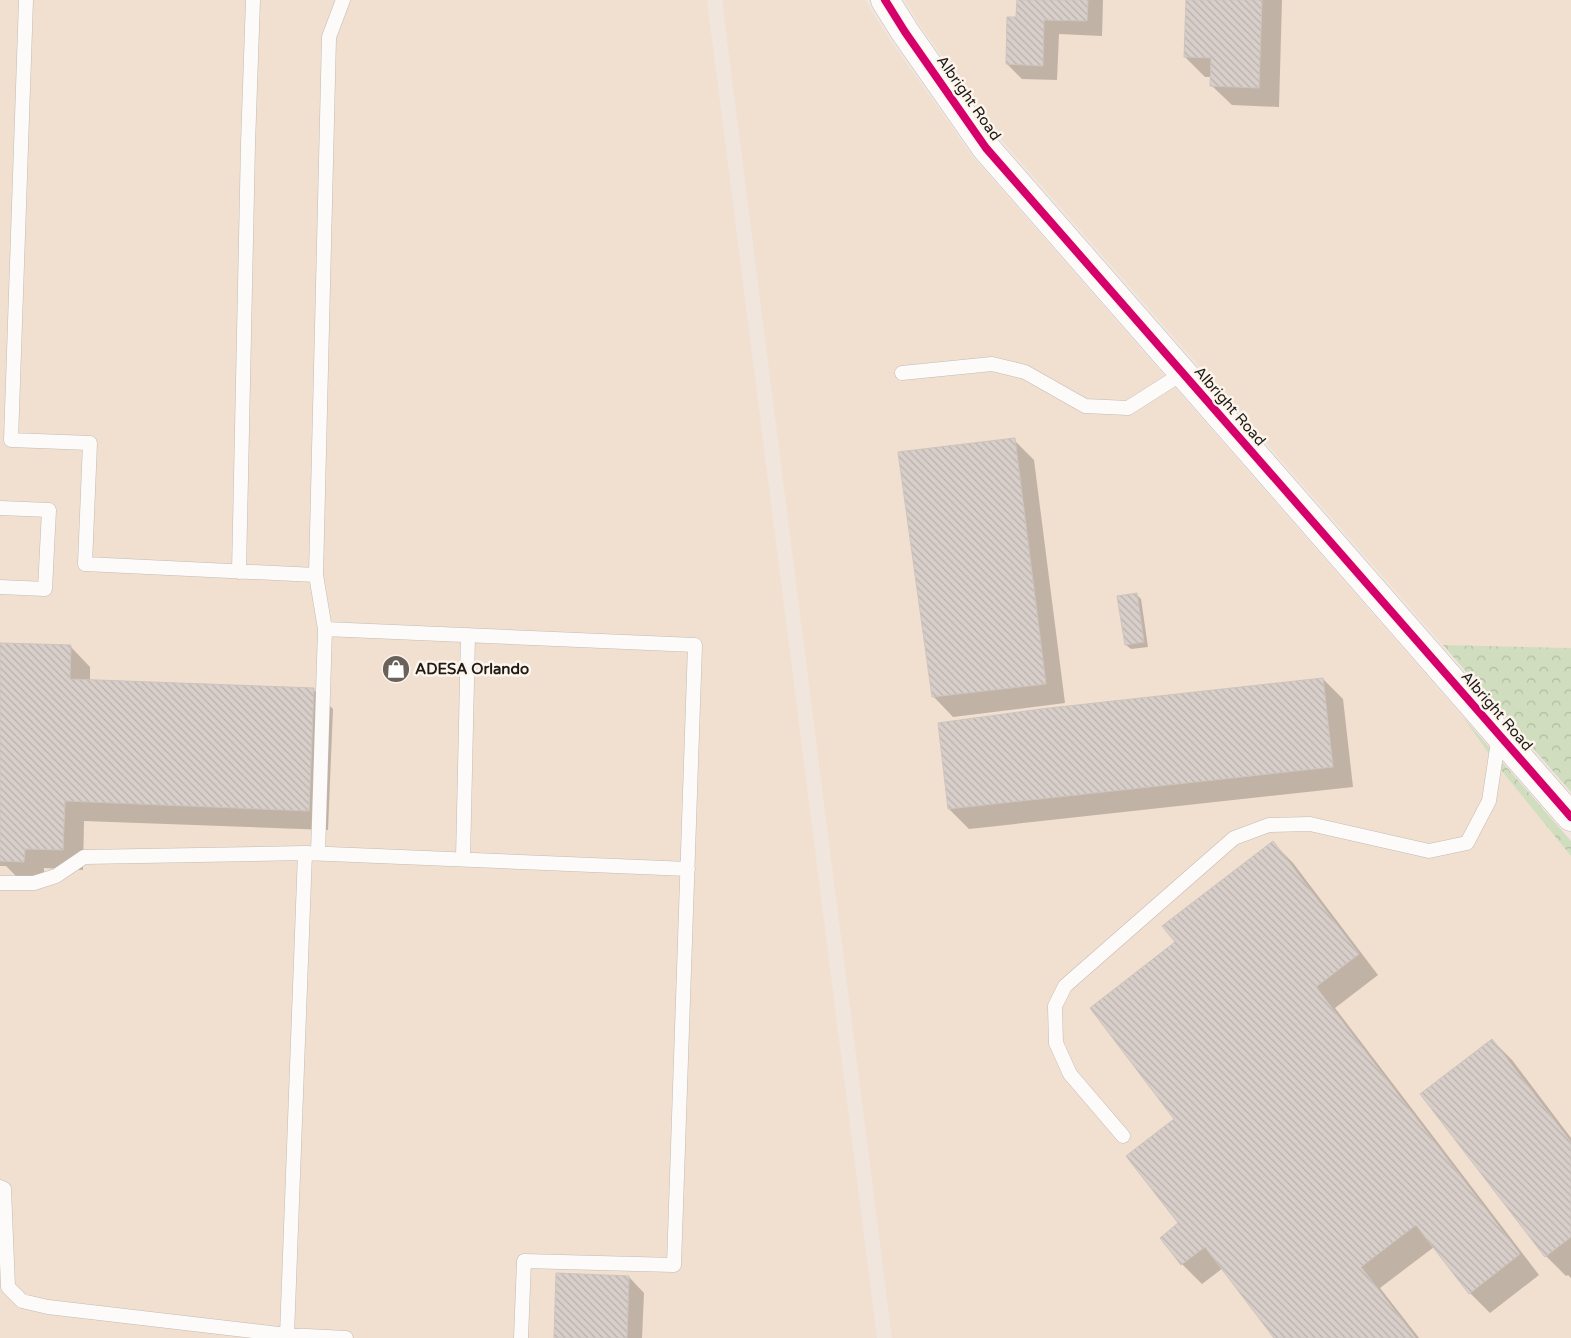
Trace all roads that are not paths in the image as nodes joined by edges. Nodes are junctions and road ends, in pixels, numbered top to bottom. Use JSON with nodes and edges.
{"nodes":[{"id":1,"x":26,"y":0,"type":"edge"},
{"id":2,"x":253,"y":0,"type":"edge"},
{"id":3,"x":343,"y":0,"type":"edge"},
{"id":4,"x":885,"y":0,"type":"edge"},
{"id":5,"x":902,"y":373,"type":"dead end"},
{"id":6,"x":1183,"y":373,"type":"junction"},
{"id":7,"x":0,"y":508,"type":"edge"},
{"id":8,"x":239,"y":572,"type":"junction"},
{"id":9,"x":316,"y":575,"type":"junction"},
{"id":10,"x":0,"y":587,"type":"edge"},
{"id":11,"x":326,"y":628,"type":"junction"},
{"id":12,"x":468,"y":635,"type":"junction"},
{"id":13,"x":1499,"y":734,"type":"junction"},
{"id":14,"x":1571,"y":817,"type":"edge"},
{"id":15,"x":312,"y":853,"type":"junction"},
{"id":16,"x":462,"y":859,"type":"junction"},
{"id":17,"x":688,"y":868,"type":"junction"},
{"id":18,"x":0,"y":883,"type":"edge"},
{"id":19,"x":1123,"y":1136,"type":"dead end"},
{"id":20,"x":0,"y":1186,"type":"edge"},
{"id":21,"x":3,"y":1262,"type":"edge"},
{"id":22,"x":287,"y":1334,"type":"junction"},
{"id":23,"x":346,"y":1338,"type":"edge"},
{"id":24,"x":521,"y":1338,"type":"edge"}],
"edges":[{"from":1,"to":8,"type":"lane"},
{"from":2,"to":8,"type":"lane"},
{"from":3,"to":9,"type":"lane"},
{"from":4,"to":6,"type":"street","name":"Albright Road"},
{"from":5,"to":6,"type":"lane"},
{"from":6,"to":13,"type":"street","name":"Albright Road"},
{"from":7,"to":10,"type":"lane"},
{"from":8,"to":9,"type":"lane"},
{"from":9,"to":11,"type":"lane"},
{"from":11,"to":12,"type":"lane"},
{"from":11,"to":15,"type":"lane"},
{"from":12,"to":16,"type":"lane"},
{"from":12,"to":17,"type":"lane"},
{"from":13,"to":14,"type":"street","name":"Albright Road"},
{"from":13,"to":19,"type":"lane"},
{"from":15,"to":16,"type":"lane"},
{"from":15,"to":18,"type":"lane"},
{"from":15,"to":22,"type":"lane"},
{"from":16,"to":17,"type":"lane"},
{"from":17,"to":24,"type":"lane"},
{"from":20,"to":21,"type":"lane"},
{"from":21,"to":22,"type":"lane"},
{"from":22,"to":23,"type":"lane"}]}
